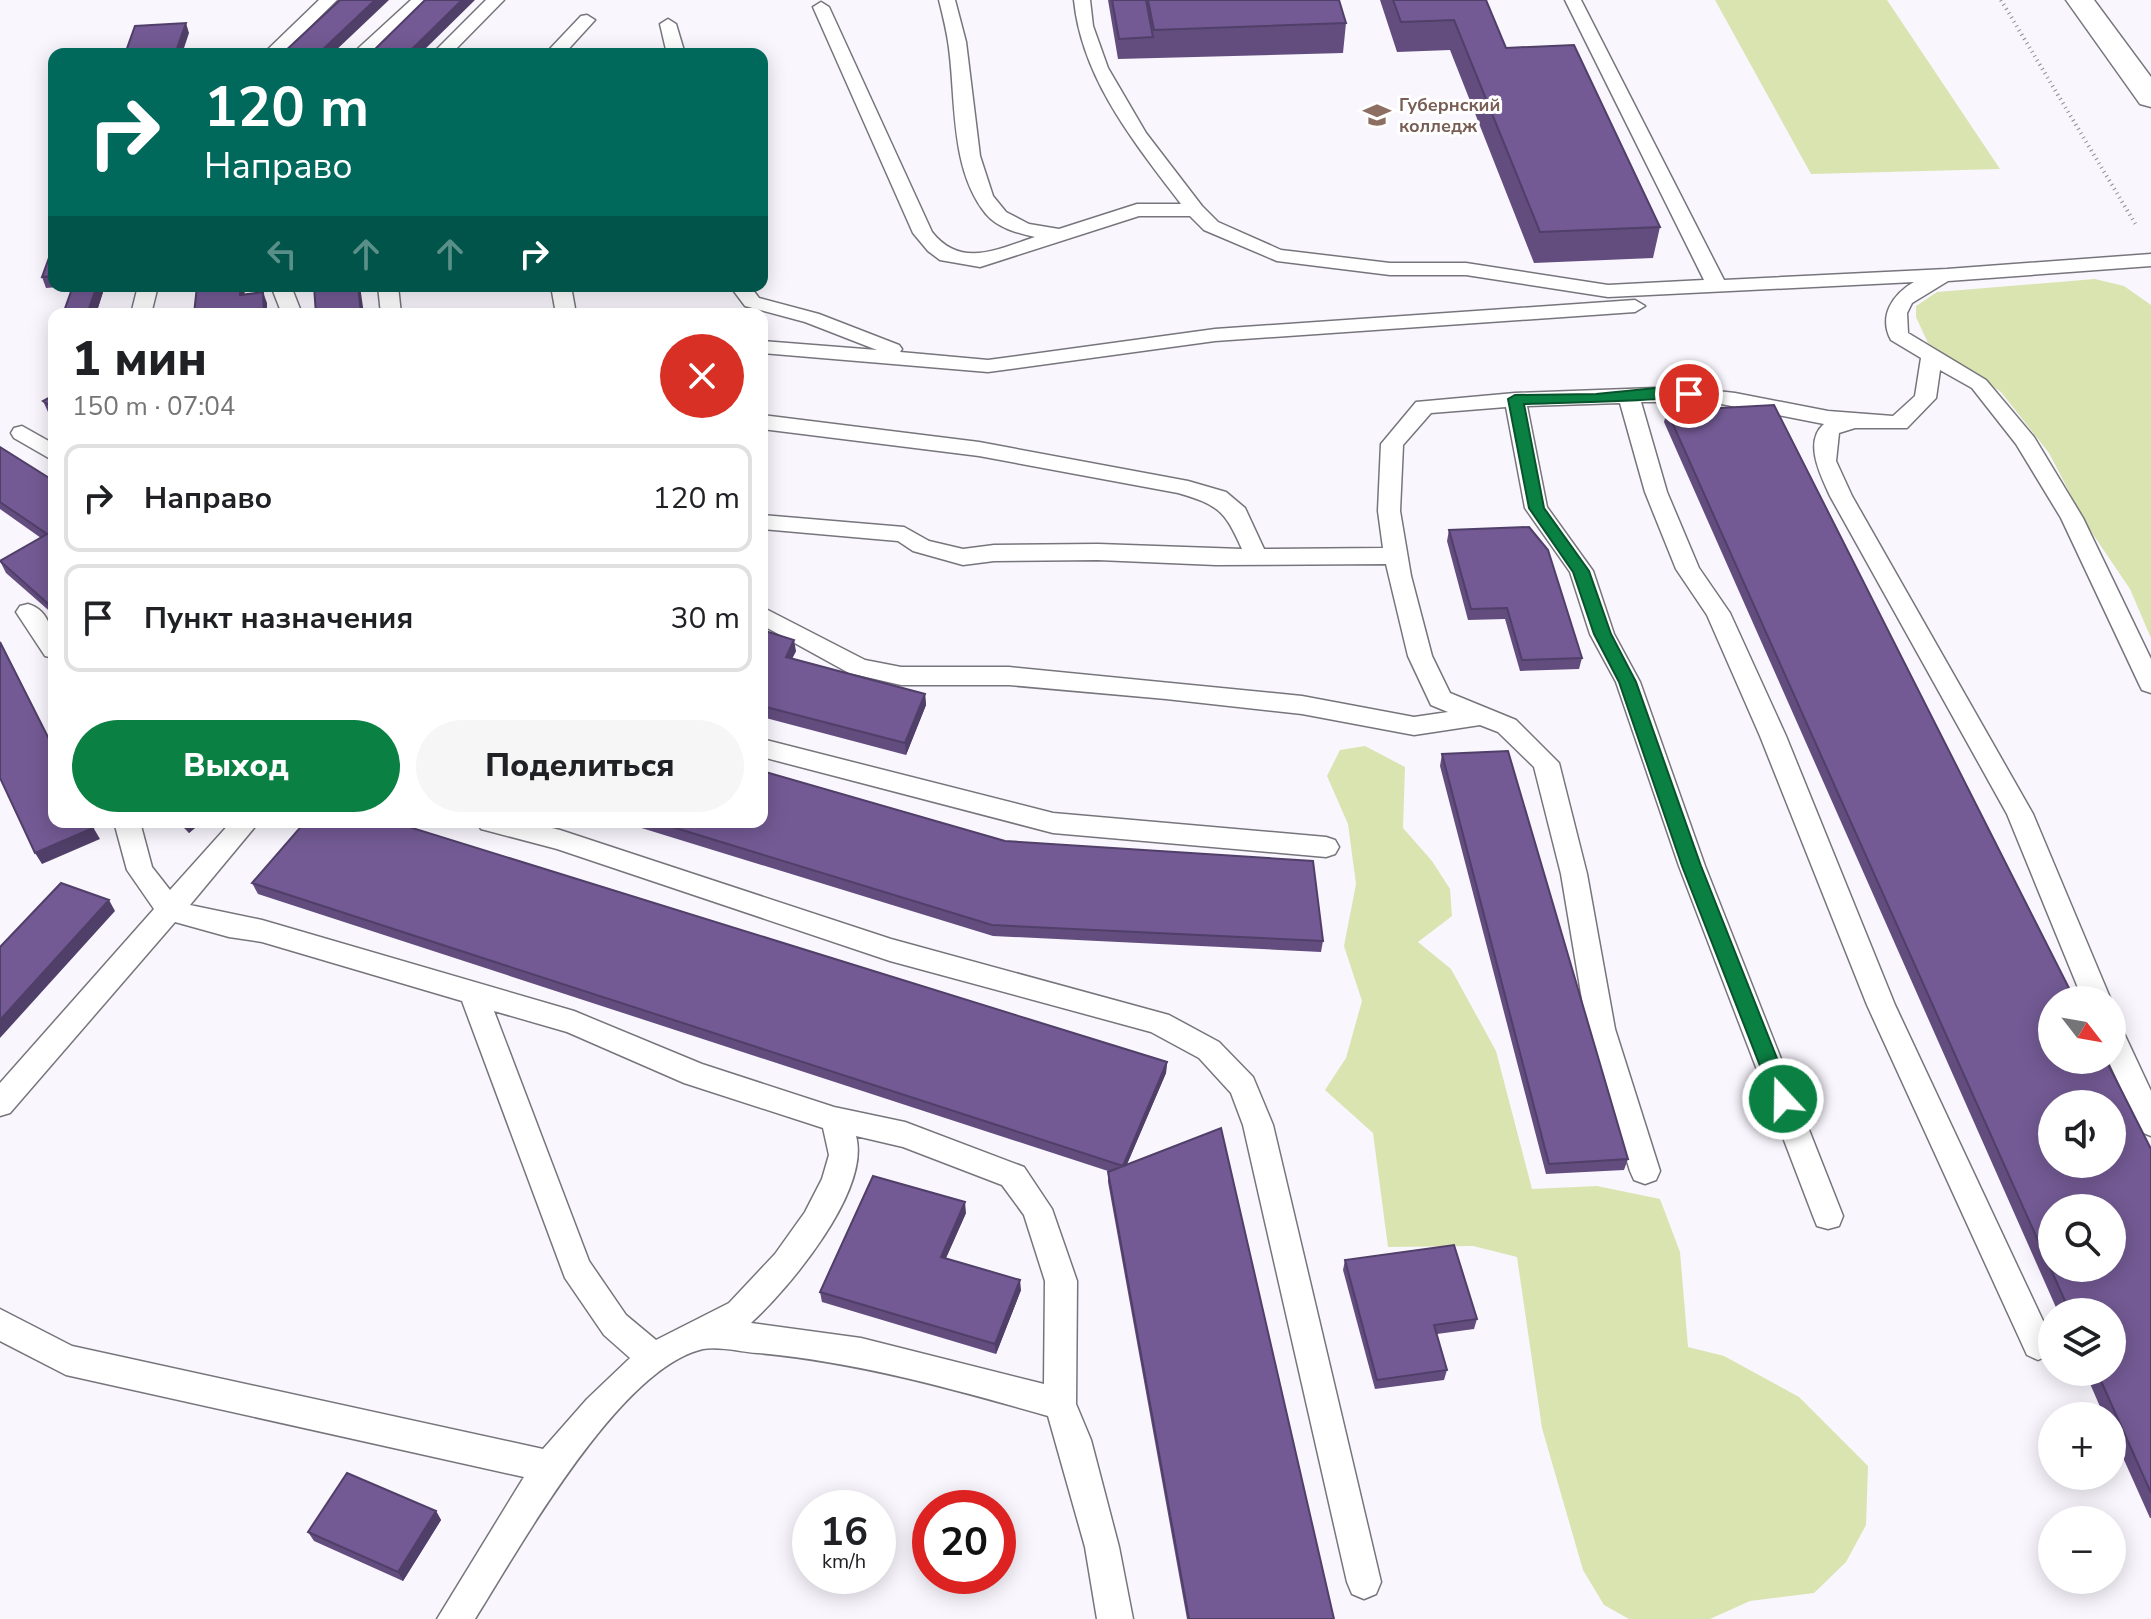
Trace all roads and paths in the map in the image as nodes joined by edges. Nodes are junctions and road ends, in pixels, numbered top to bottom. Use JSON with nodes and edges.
{"nodes":[{"id":1,"x":329,"y":0,"type":"edge"},
{"id":2,"x":421,"y":0,"type":"edge"},
{"id":3,"x":496,"y":0,"type":"edge"},
{"id":4,"x":947,"y":0,"type":"edge"},
{"id":5,"x":1082,"y":0,"type":"edge"},
{"id":6,"x":1573,"y":0,"type":"edge"},
{"id":7,"x":2001,"y":0,"type":"edge"},
{"id":8,"x":2080,"y":0,"type":"edge"},
{"id":9,"x":821,"y":7,"type":"dead end"},
{"id":10,"x":587,"y":20,"type":"dead end"},
{"id":11,"x":668,"y":24,"type":"dead end"},
{"id":12,"x":278,"y":48,"type":"edge"},
{"id":13,"x":368,"y":48,"type":"edge"},
{"id":14,"x":447,"y":48,"type":"edge"},
{"id":15,"x":560,"y":48,"type":"edge"},
{"id":16,"x":674,"y":48,"type":"edge"},
{"id":17,"x":2151,"y":98,"type":"edge"},
{"id":18,"x":1195,"y":210,"type":"junction"},
{"id":19,"x":1059,"y":234,"type":"junction"},
{"id":20,"x":2143,"y":237,"type":"dead end"},
{"id":21,"x":2151,"y":260,"type":"edge"},
{"id":22,"x":1947,"y":275,"type":"junction"},
{"id":23,"x":1717,"y":286,"type":"junction"},
{"id":24,"x":744,"y":292,"type":"edge"},
{"id":25,"x":768,"y":347,"type":"edge"},
{"id":26,"x":1931,"y":358,"type":"junction"},
{"id":27,"x":919,"y":360,"type":"junction"},
{"id":28,"x":1628,"y":395,"type":"junction"},
{"id":29,"x":1515,"y":399,"type":"junction"},
{"id":30,"x":1851,"y":422,"type":"junction"},
{"id":31,"x":768,"y":423,"type":"edge"},
{"id":32,"x":22,"y":433,"type":"dead end"},
{"id":33,"x":48,"y":450,"type":"edge"},
{"id":34,"x":768,"y":523,"type":"edge"},
{"id":35,"x":1256,"y":556,"type":"junction"},
{"id":36,"x":1396,"y":556,"type":"junction"},
{"id":37,"x":28,"y":612,"type":"dead end"},
{"id":38,"x":768,"y":618,"type":"edge"},
{"id":39,"x":48,"y":641,"type":"edge"},
{"id":40,"x":2151,"y":684,"type":"edge"},
{"id":41,"x":1482,"y":716,"type":"junction"},
{"id":42,"x":768,"y":750,"type":"edge"},
{"id":43,"x":129,"y":828,"type":"edge"},
{"id":44,"x":241,"y":828,"type":"edge"},
{"id":45,"x":513,"y":828,"type":"edge"},
{"id":46,"x":1326,"y":847,"type":"dead end"},
{"id":47,"x":170,"y":910,"type":"junction"},
{"id":48,"x":2091,"y":986,"type":"edge"},
{"id":49,"x":473,"y":992,"type":"junction"},
{"id":50,"x":2126,"y":1068,"type":"edge"},
{"id":51,"x":0,"y":1104,"type":"edge"},
{"id":52,"x":834,"y":1119,"type":"junction"},
{"id":53,"x":2151,"y":1123,"type":"edge"},
{"id":54,"x":1645,"y":1171,"type":"dead end"},
{"id":55,"x":1828,"y":1216,"type":"dead end"},
{"id":56,"x":0,"y":1324,"type":"edge"},
{"id":57,"x":701,"y":1334,"type":"junction"},
{"id":58,"x":2038,"y":1345,"type":"dead end"},
{"id":59,"x":653,"y":1358,"type":"junction"},
{"id":60,"x":1060,"y":1404,"type":"junction"},
{"id":61,"x":550,"y":1467,"type":"junction"},
{"id":62,"x":1364,"y":1582,"type":"dead end"},
{"id":63,"x":455,"y":1619,"type":"edge"},
{"id":64,"x":1115,"y":1619,"type":"edge"}],
"edges":[{"from":1,"to":12,"type":"lane"},
{"from":2,"to":13,"type":"lane"},
{"from":3,"to":14,"type":"lane"},
{"from":4,"to":19,"type":"lane"},
{"from":5,"to":18,"type":"lane"},
{"from":6,"to":23,"type":"lane"},
{"from":7,"to":20,"type":"path"},
{"from":8,"to":17,"type":"main road"},
{"from":9,"to":19,"type":"lane"},
{"from":10,"to":15,"type":"lane"},
{"from":11,"to":16,"type":"lane"},
{"from":18,"to":19,"type":"lane"},
{"from":18,"to":23,"type":"lane"},
{"from":21,"to":22,"type":"lane"},
{"from":22,"to":23,"type":"lane"},
{"from":22,"to":26,"type":"lane"},
{"from":23,"to":27,"type":"lane"},
{"from":24,"to":27,"type":"lane"},
{"from":25,"to":27,"type":"lane"},
{"from":26,"to":30,"type":"lane"},
{"from":26,"to":40,"type":"lane"},
{"from":28,"to":29,"type":"lane"},
{"from":28,"to":30,"type":"lane"},
{"from":28,"to":58,"type":"lane"},
{"from":29,"to":36,"type":"lane"},
{"from":29,"to":55,"type":"lane"},
{"from":30,"to":48,"type":"lane"},
{"from":31,"to":35,"type":"lane"},
{"from":32,"to":33,"type":"lane"},
{"from":34,"to":35,"type":"lane"},
{"from":35,"to":36,"type":"lane"},
{"from":36,"to":41,"type":"lane"},
{"from":37,"to":39,"type":"lane"},
{"from":38,"to":41,"type":"lane"},
{"from":41,"to":54,"type":"lane"},
{"from":42,"to":46,"type":"lane"},
{"from":43,"to":47,"type":"lane"},
{"from":44,"to":47,"type":"lane"},
{"from":45,"to":62,"type":"lane"},
{"from":47,"to":49,"type":"lane"},
{"from":47,"to":51,"type":"lane"},
{"from":49,"to":52,"type":"lane"},
{"from":49,"to":59,"type":"lane"},
{"from":50,"to":53,"type":"lane"},
{"from":52,"to":57,"type":"lane"},
{"from":52,"to":60,"type":"lane"},
{"from":56,"to":61,"type":"lane"},
{"from":57,"to":59,"type":"lane"},
{"from":57,"to":60,"type":"lane"},
{"from":59,"to":61,"type":"lane"},
{"from":60,"to":64,"type":"lane"},
{"from":61,"to":63,"type":"lane"}]}
